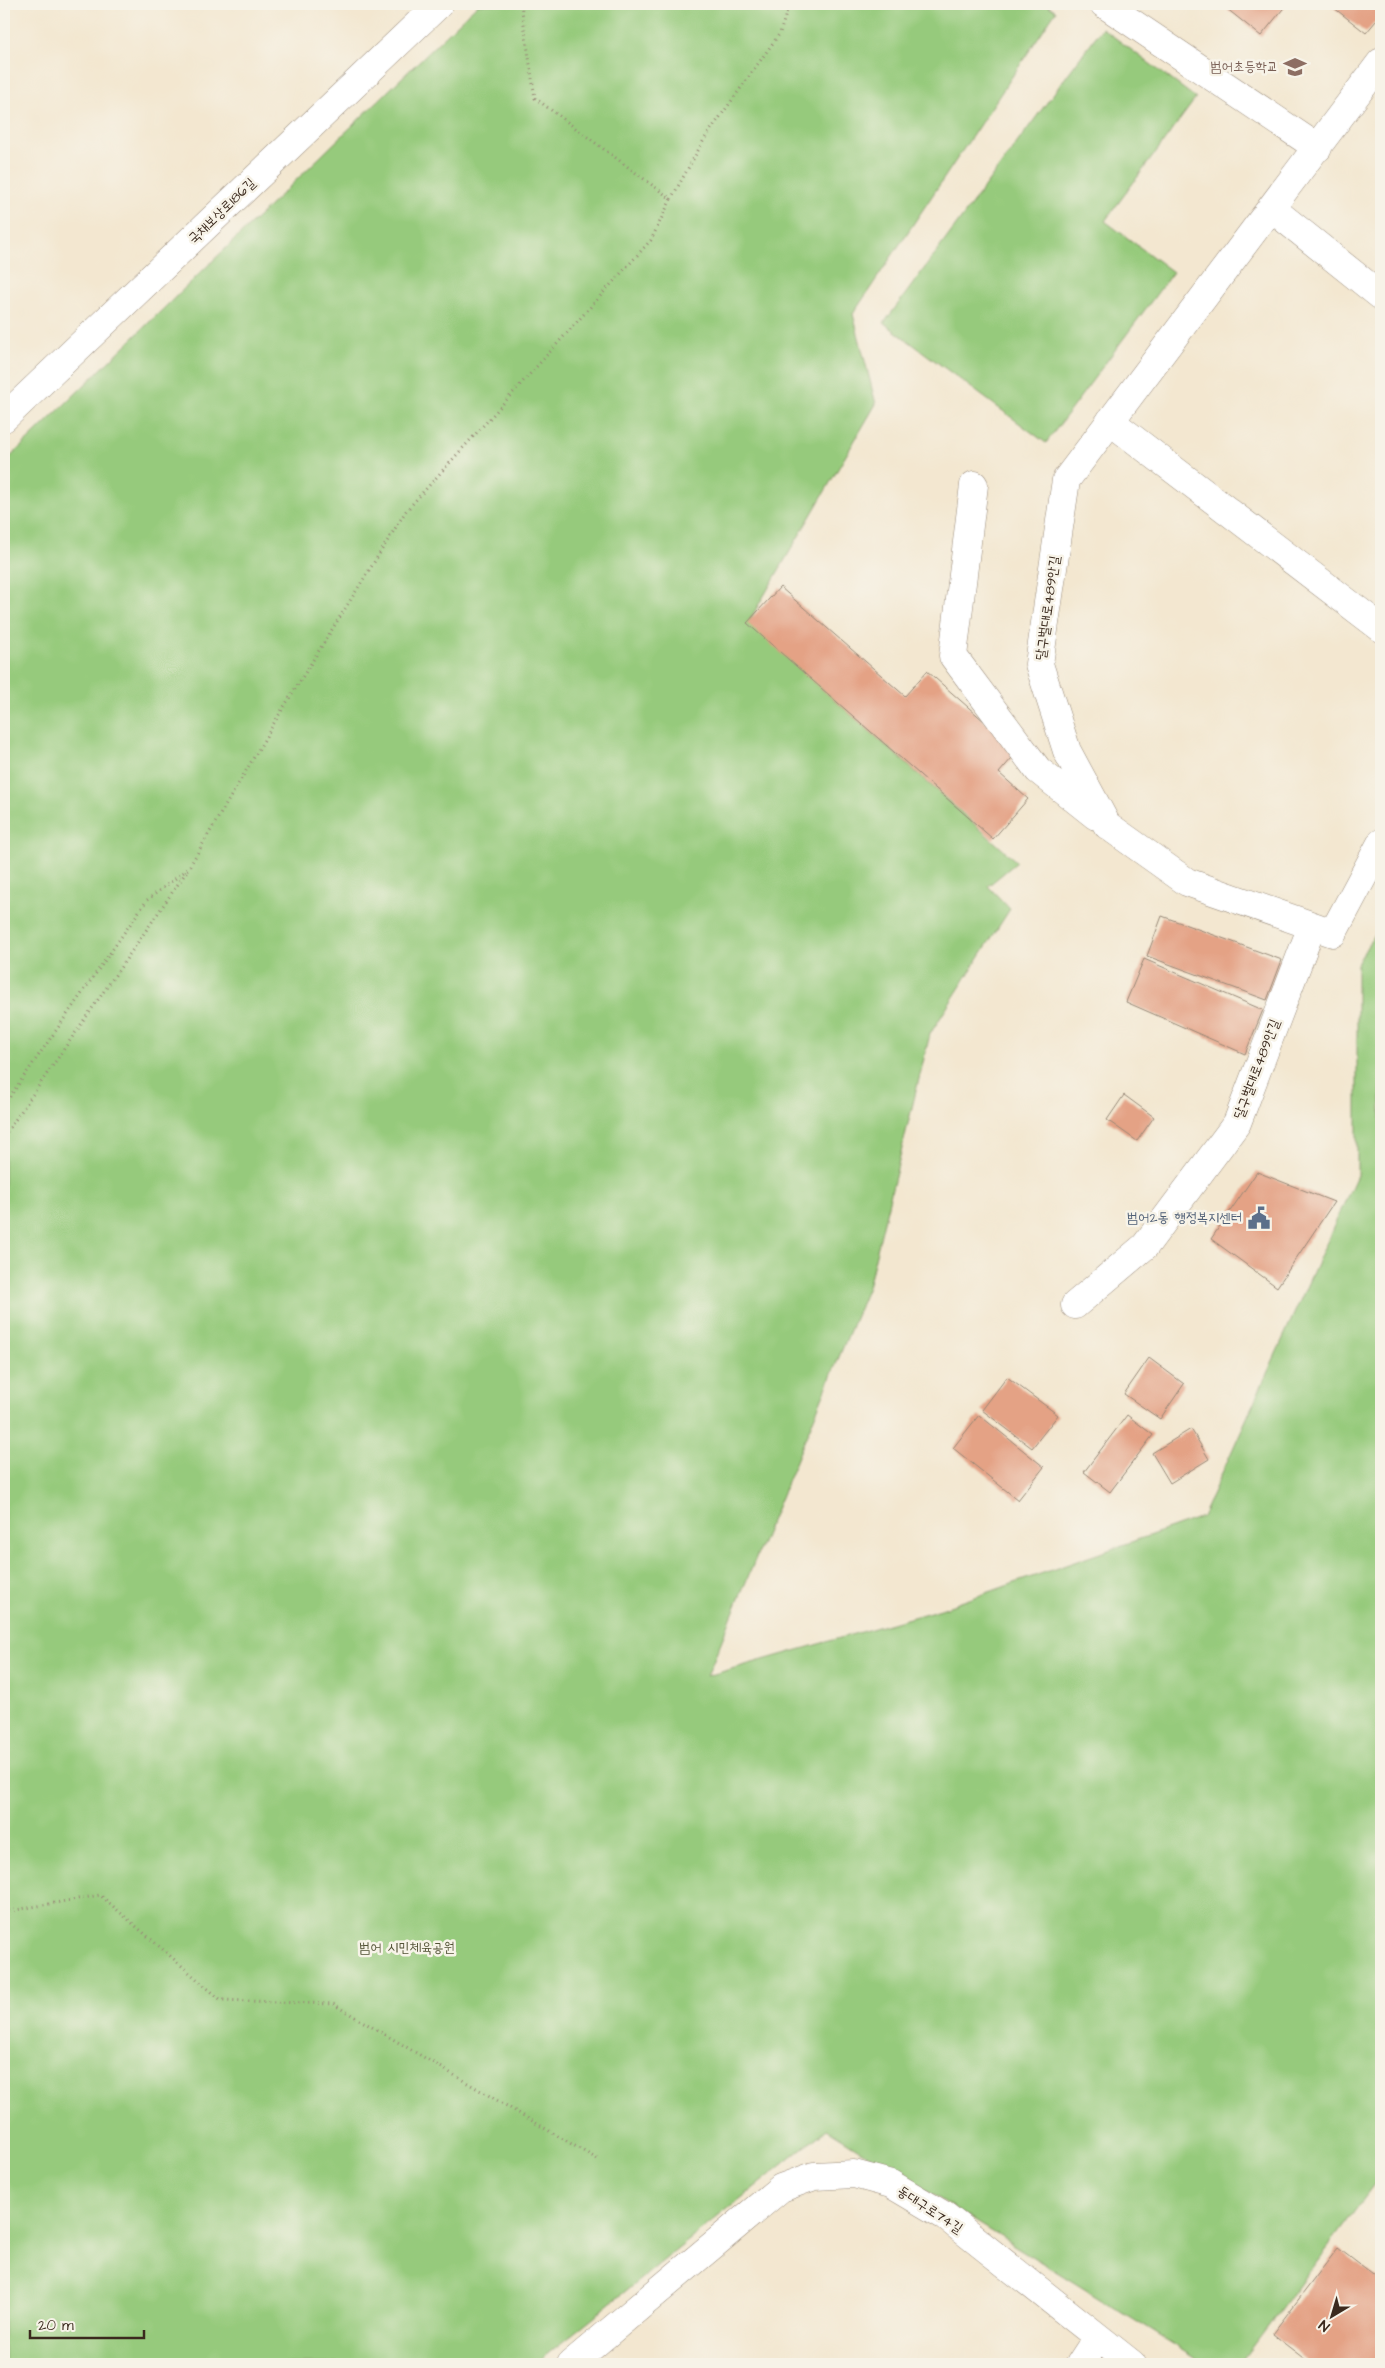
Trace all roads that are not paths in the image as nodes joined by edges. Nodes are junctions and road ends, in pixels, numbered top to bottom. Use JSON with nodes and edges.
{"nodes":[{"id":1,"x":439,"y":4,"type":"edge"},
{"id":2,"x":1104,"y":4,"type":"edge"},
{"id":3,"x":1381,"y":62,"type":"edge"},
{"id":4,"x":1318,"y":148,"type":"junction"},
{"id":5,"x":1271,"y":208,"type":"junction"},
{"id":6,"x":1381,"y":296,"type":"edge"},
{"id":7,"x":4,"y":418,"type":"edge"},
{"id":8,"x":1110,"y":421,"type":"junction"},
{"id":9,"x":974,"y":485,"type":"dead end"},
{"id":10,"x":1381,"y":628,"type":"edge"},
{"id":11,"x":1107,"y":825,"type":"junction"},
{"id":12,"x":1381,"y":843,"type":"edge"},
{"id":13,"x":1312,"y":926,"type":"junction"},
{"id":14,"x":1075,"y":1305,"type":"dead end"},
{"id":15,"x":1097,"y":2338,"type":"junction"},
{"id":16,"x":571,"y":2364,"type":"edge"},
{"id":17,"x":1080,"y":2364,"type":"edge"},
{"id":18,"x":1132,"y":2364,"type":"edge"}],
"edges":[{"from":1,"to":7,"type":"street","name":"국채보상로186길"},
{"from":2,"to":4,"type":"street"},
{"from":3,"to":4,"type":"street","name":"달구벌대로489안길"},
{"from":4,"to":5,"type":"street","name":"달구벌대로489안길"},
{"from":5,"to":6,"type":"street"},
{"from":5,"to":8,"type":"street","name":"달구벌대로489안길"},
{"from":8,"to":10,"type":"street"},
{"from":8,"to":11,"type":"street","name":"달구벌대로489안길"},
{"from":9,"to":11,"type":"street","name":"달구벌대로489안길"},
{"from":11,"to":13,"type":"street","name":"달구벌대로489안길"},
{"from":12,"to":13,"type":"street","name":"달구벌대로489안길"},
{"from":13,"to":14,"type":"street","name":"달구벌대로489안길"},
{"from":15,"to":16,"type":"street","name":"동대구로74길"},
{"from":15,"to":17,"type":"street"},
{"from":15,"to":18,"type":"street","name":"동대구로74길"}]}
